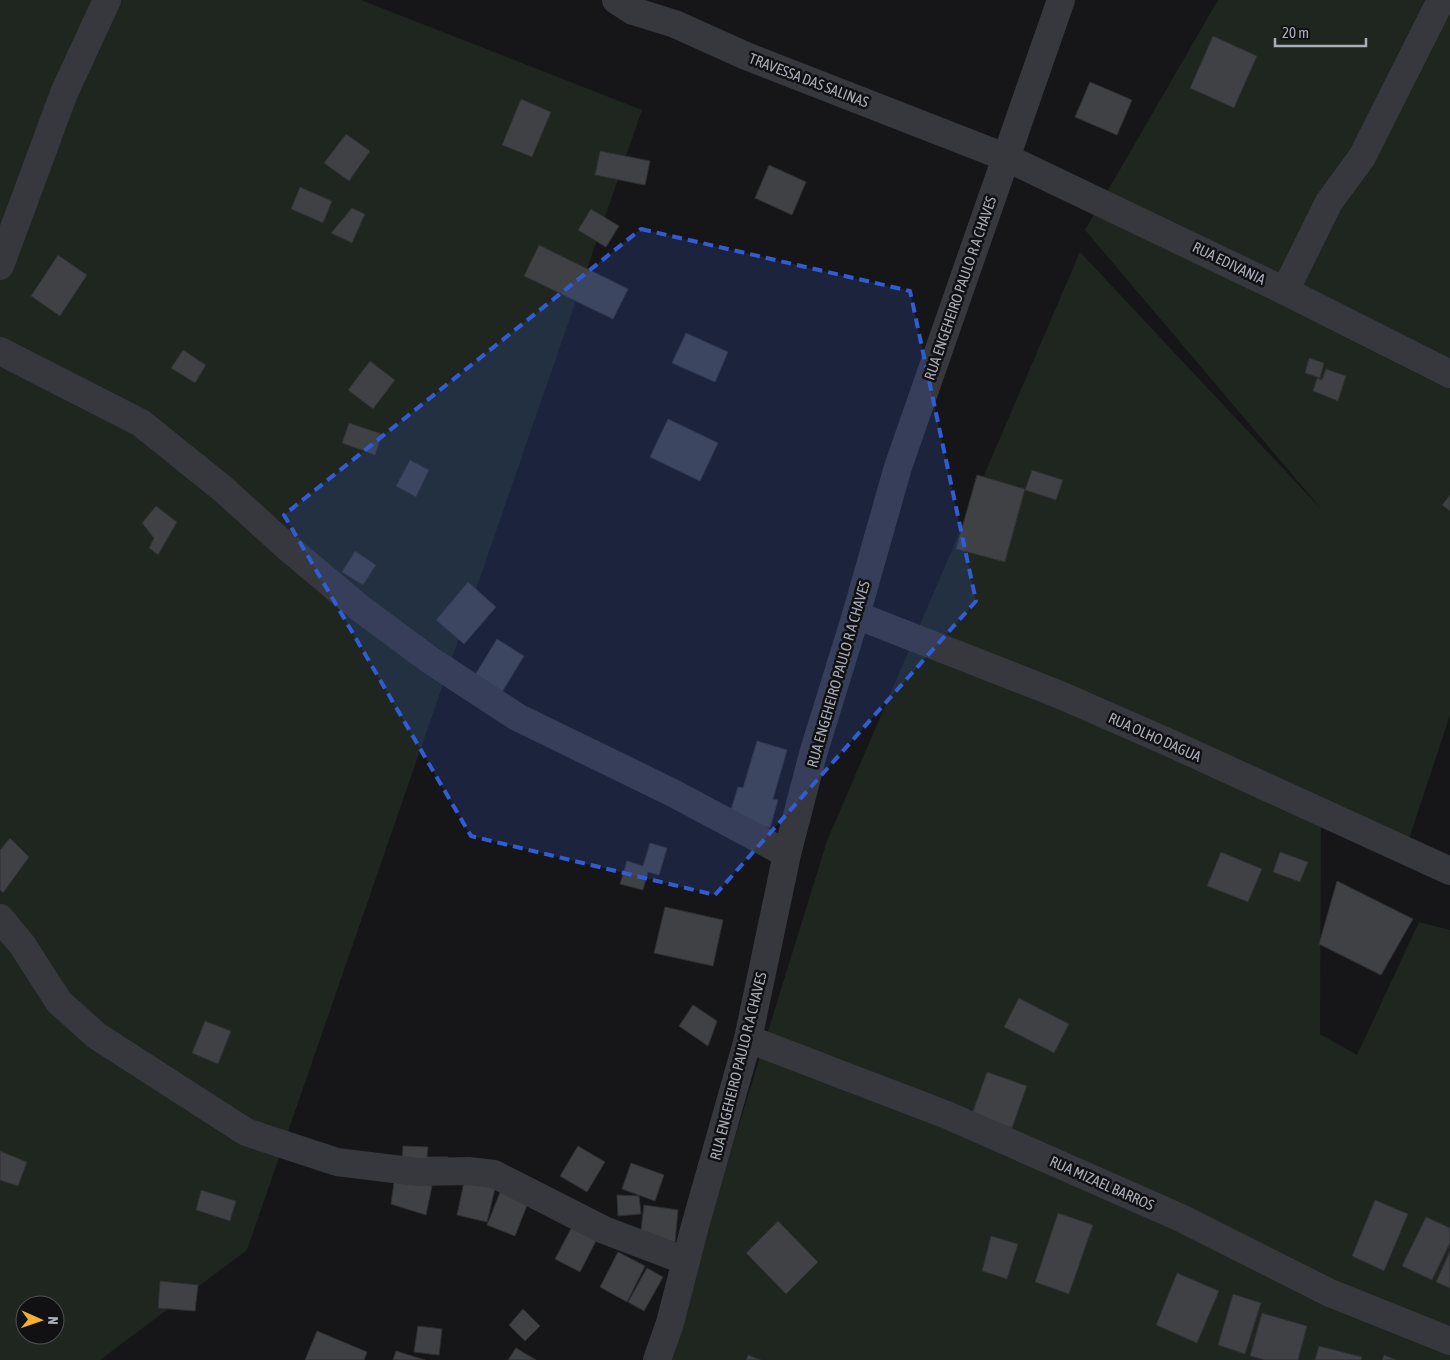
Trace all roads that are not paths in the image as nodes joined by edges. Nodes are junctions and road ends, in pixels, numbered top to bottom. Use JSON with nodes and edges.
{"nodes":[{"id":1,"x":107,"y":0,"type":"edge"},
{"id":2,"x":616,"y":0,"type":"edge"},
{"id":3,"x":1060,"y":0,"type":"edge"},
{"id":4,"x":1441,"y":0,"type":"edge"},
{"id":5,"x":1005,"y":157,"type":"junction"},
{"id":6,"x":0,"y":266,"type":"edge"},
{"id":7,"x":1285,"y":291,"type":"junction"},
{"id":8,"x":0,"y":351,"type":"edge"},
{"id":9,"x":1450,"y":374,"type":"edge"},
{"id":10,"x":856,"y":615,"type":"junction"},
{"id":11,"x":787,"y":854,"type":"junction"},
{"id":12,"x":1450,"y":871,"type":"edge"},
{"id":13,"x":0,"y":918,"type":"edge"},
{"id":14,"x":748,"y":1039,"type":"junction"},
{"id":15,"x":686,"y":1261,"type":"junction"},
{"id":16,"x":1450,"y":1341,"type":"edge"},
{"id":17,"x":657,"y":1360,"type":"edge"}],
"edges":[{"from":1,"to":6,"type":"street"},
{"from":2,"to":5,"type":"street","name":"TRAVESSA DAS SALINAS"},
{"from":3,"to":5,"type":"street","name":"RUA ENGEHEIRO PAULO R A CHAVES"},
{"from":4,"to":7,"type":"street"},
{"from":5,"to":7,"type":"street","name":"RUA EDIVANIA"},
{"from":5,"to":10,"type":"street","name":"RUA ENGEHEIRO PAULO R A CHAVES"},
{"from":7,"to":9,"type":"street","name":"RUA EDIVANIA"},
{"from":8,"to":11,"type":"street"},
{"from":10,"to":11,"type":"street","name":"RUA ENGEHEIRO PAULO R A CHAVES"},
{"from":10,"to":12,"type":"street","name":"RUA OLHO DAGUA"},
{"from":11,"to":14,"type":"street","name":"RUA ENGEHEIRO PAULO R A CHAVES"},
{"from":13,"to":15,"type":"street"},
{"from":14,"to":15,"type":"street","name":"RUA ENGEHEIRO PAULO R A CHAVES"},
{"from":14,"to":16,"type":"street","name":"RUA MIZAEL BARROS"},
{"from":15,"to":17,"type":"street","name":"RUA ENGEHEIRO PAULO R A CHAVES"}]}
